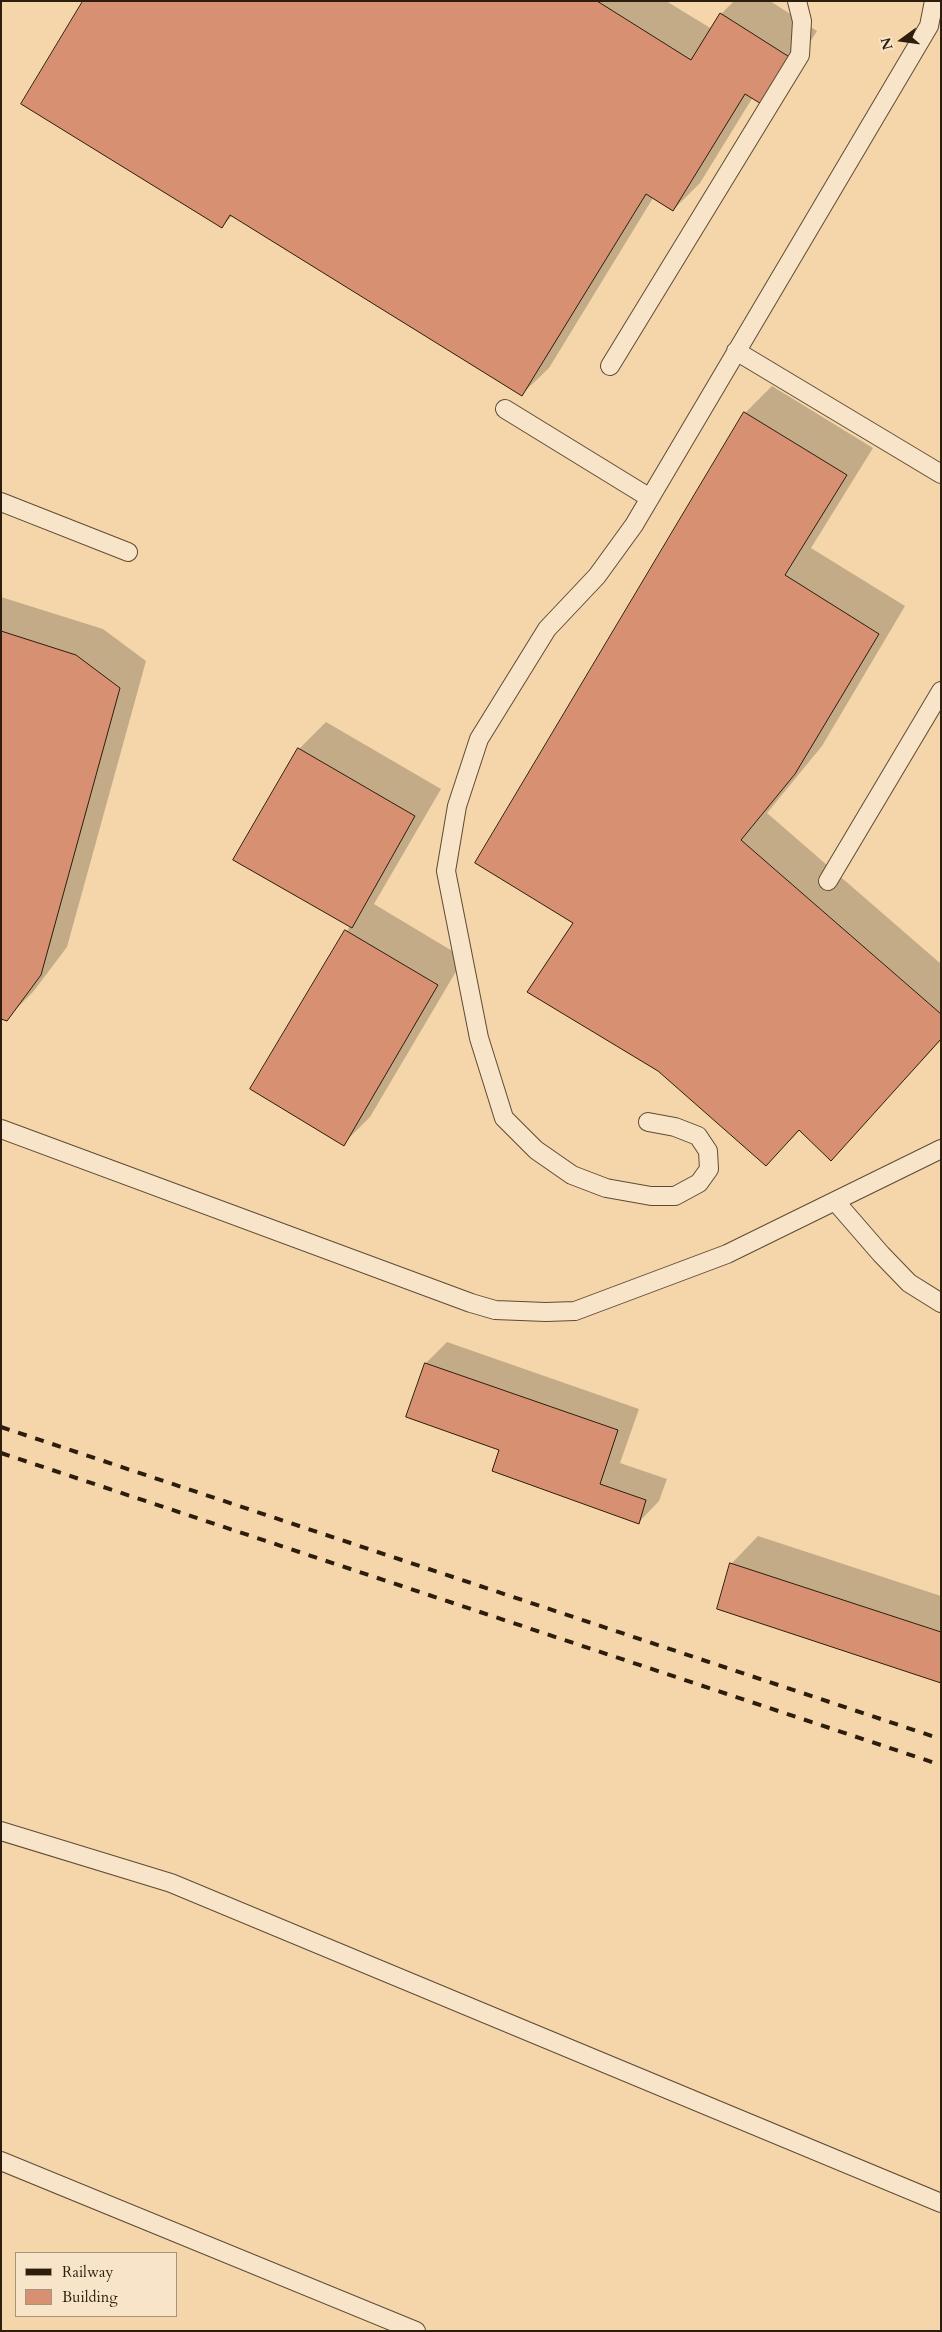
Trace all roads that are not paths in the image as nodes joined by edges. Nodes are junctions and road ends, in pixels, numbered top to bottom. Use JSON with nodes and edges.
{"nodes":[{"id":1,"x":797,"y":1,"type":"edge"},
{"id":2,"x":934,"y":1,"type":"edge"},
{"id":3,"x":736,"y":351,"type":"junction"},
{"id":4,"x":610,"y":366,"type":"dead end"},
{"id":5,"x":505,"y":409,"type":"dead end"},
{"id":6,"x":941,"y":474,"type":"edge"},
{"id":7,"x":650,"y":498,"type":"junction"},
{"id":8,"x":1,"y":502,"type":"edge"},
{"id":9,"x":128,"y":552,"type":"dead end"},
{"id":10,"x":941,"y":692,"type":"edge"},
{"id":11,"x":828,"y":881,"type":"dead end"},
{"id":12,"x":648,"y":1122,"type":"dead end"},
{"id":13,"x":1,"y":1129,"type":"edge"},
{"id":14,"x":941,"y":1150,"type":"edge"},
{"id":15,"x":836,"y":1201,"type":"junction"},
{"id":16,"x":941,"y":1303,"type":"edge"},
{"id":17,"x":1,"y":1831,"type":"edge"},
{"id":18,"x":1,"y":2161,"type":"edge"},
{"id":19,"x":941,"y":2204,"type":"edge"},
{"id":20,"x":416,"y":2331,"type":"edge"}],
"edges":[{"from":1,"to":4,"type":"lane"},
{"from":2,"to":3,"type":"lane"},
{"from":3,"to":6,"type":"lane"},
{"from":3,"to":7,"type":"lane"},
{"from":5,"to":7,"type":"lane"},
{"from":7,"to":12,"type":"lane"},
{"from":8,"to":9,"type":"lane"},
{"from":10,"to":11,"type":"lane"},
{"from":13,"to":15,"type":"lane"},
{"from":14,"to":15,"type":"lane"},
{"from":15,"to":16,"type":"lane"},
{"from":17,"to":19,"type":"lane"},
{"from":18,"to":20,"type":"lane"}]}
